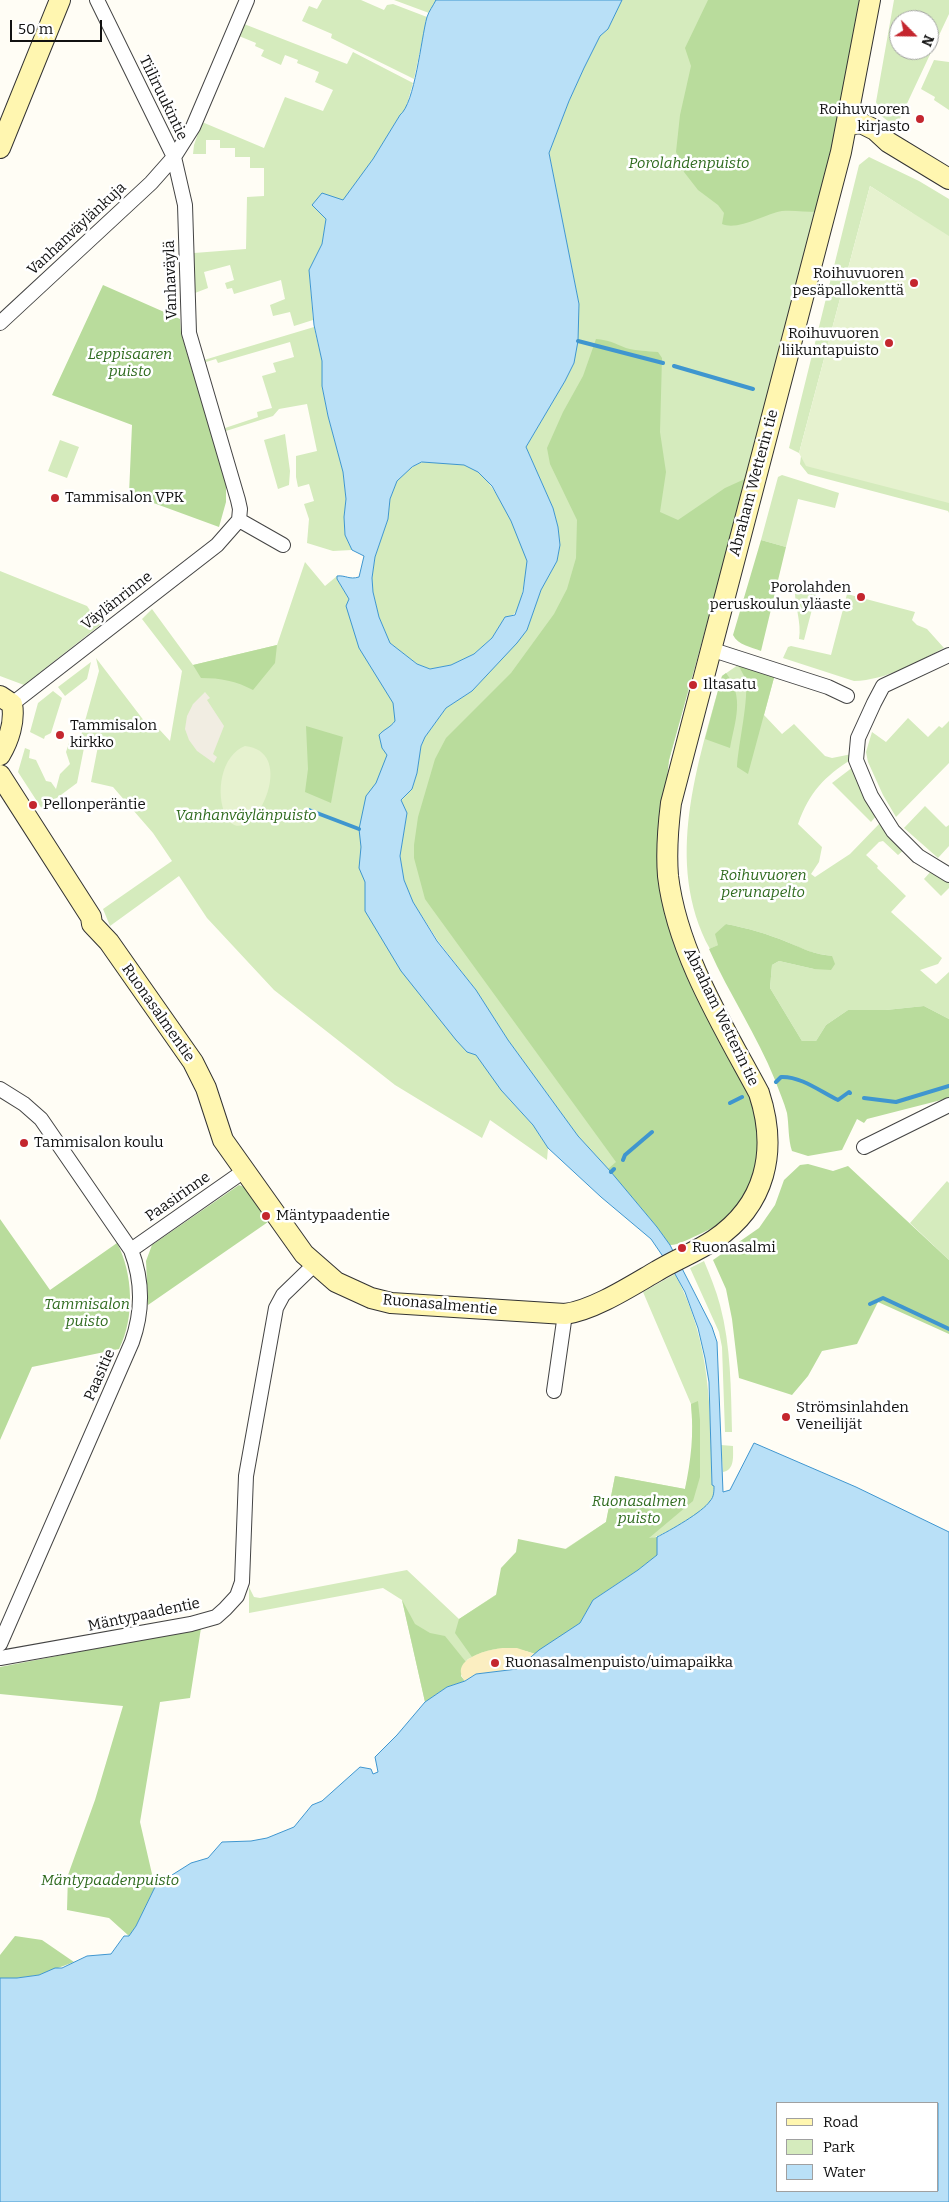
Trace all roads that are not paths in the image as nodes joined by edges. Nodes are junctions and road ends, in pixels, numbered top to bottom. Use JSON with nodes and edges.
{"nodes":[{"id":1,"x":59,"y":0,"type":"edge"},
{"id":2,"x":96,"y":0,"type":"edge"},
{"id":3,"x":247,"y":0,"type":"edge"},
{"id":4,"x":870,"y":0,"type":"edge"},
{"id":5,"x":848,"y":125,"type":"junction"},
{"id":6,"x":0,"y":148,"type":"edge"},
{"id":7,"x":174,"y":157,"type":"junction"},
{"id":8,"x":949,"y":179,"type":"edge"},
{"id":9,"x":0,"y":323,"type":"edge"},
{"id":10,"x":239,"y":520,"type":"junction"},
{"id":11,"x":283,"y":545,"type":"dead end"},
{"id":12,"x":710,"y":649,"type":"junction"},
{"id":13,"x":949,"y":655,"type":"edge"},
{"id":14,"x":847,"y":696,"type":"dead end"},
{"id":15,"x":6,"y":700,"type":"edge"},
{"id":16,"x":0,"y":755,"type":"edge"},
{"id":17,"x":0,"y":775,"type":"edge"},
{"id":18,"x":949,"y":875,"type":"edge"},
{"id":19,"x":0,"y":1089,"type":"edge"},
{"id":20,"x":949,"y":1105,"type":"edge"},
{"id":21,"x":864,"y":1148,"type":"dead end"},
{"id":22,"x":244,"y":1171,"type":"junction"},
{"id":23,"x":744,"y":1213,"type":"joint"},
{"id":24,"x":132,"y":1250,"type":"junction"},
{"id":25,"x":314,"y":1265,"type":"junction"},
{"id":26,"x":564,"y":1314,"type":"junction"},
{"id":27,"x":554,"y":1391,"type":"dead end"},
{"id":28,"x":0,"y":1644,"type":"edge"},
{"id":29,"x":0,"y":1658,"type":"edge"}],
"edges":[{"from":1,"to":6,"type":"street"},
{"from":2,"to":7,"type":"street","name":"Tiiliruukintie"},
{"from":3,"to":7,"type":"street"},
{"from":4,"to":5,"type":"street","name":"Abraham Wetterin tie"},
{"from":5,"to":8,"type":"street"},
{"from":5,"to":12,"type":"street","name":"Abraham Wetterin tie"},
{"from":7,"to":9,"type":"street","name":"Vanhanväylänkuja"},
{"from":7,"to":10,"type":"street","name":"Vanhaväylä"},
{"from":10,"to":11,"type":"street"},
{"from":10,"to":15,"type":"street","name":"Väylänrinne"},
{"from":12,"to":14,"type":"street"},
{"from":12,"to":23,"type":"street","name":"Abraham Wetterin tie"},
{"from":13,"to":18,"type":"street"},
{"from":15,"to":16,"type":"street"},
{"from":17,"to":22,"type":"street","name":"Ruonasalmentie"},
{"from":19,"to":24,"type":"street","name":"Paasitie"},
{"from":20,"to":21,"type":"street"},
{"from":22,"to":24,"type":"street","name":"Paasirinne"},
{"from":22,"to":25,"type":"street","name":"Ruonasalmentie"},
{"from":23,"to":26,"type":"street","name":"Ruonasalmentie"},
{"from":24,"to":28,"type":"street","name":"Paasitie"},
{"from":25,"to":26,"type":"street","name":"Ruonasalmentie"},
{"from":25,"to":29,"type":"street","name":"Mäntypaadentie"},
{"from":26,"to":27,"type":"street"}]}
